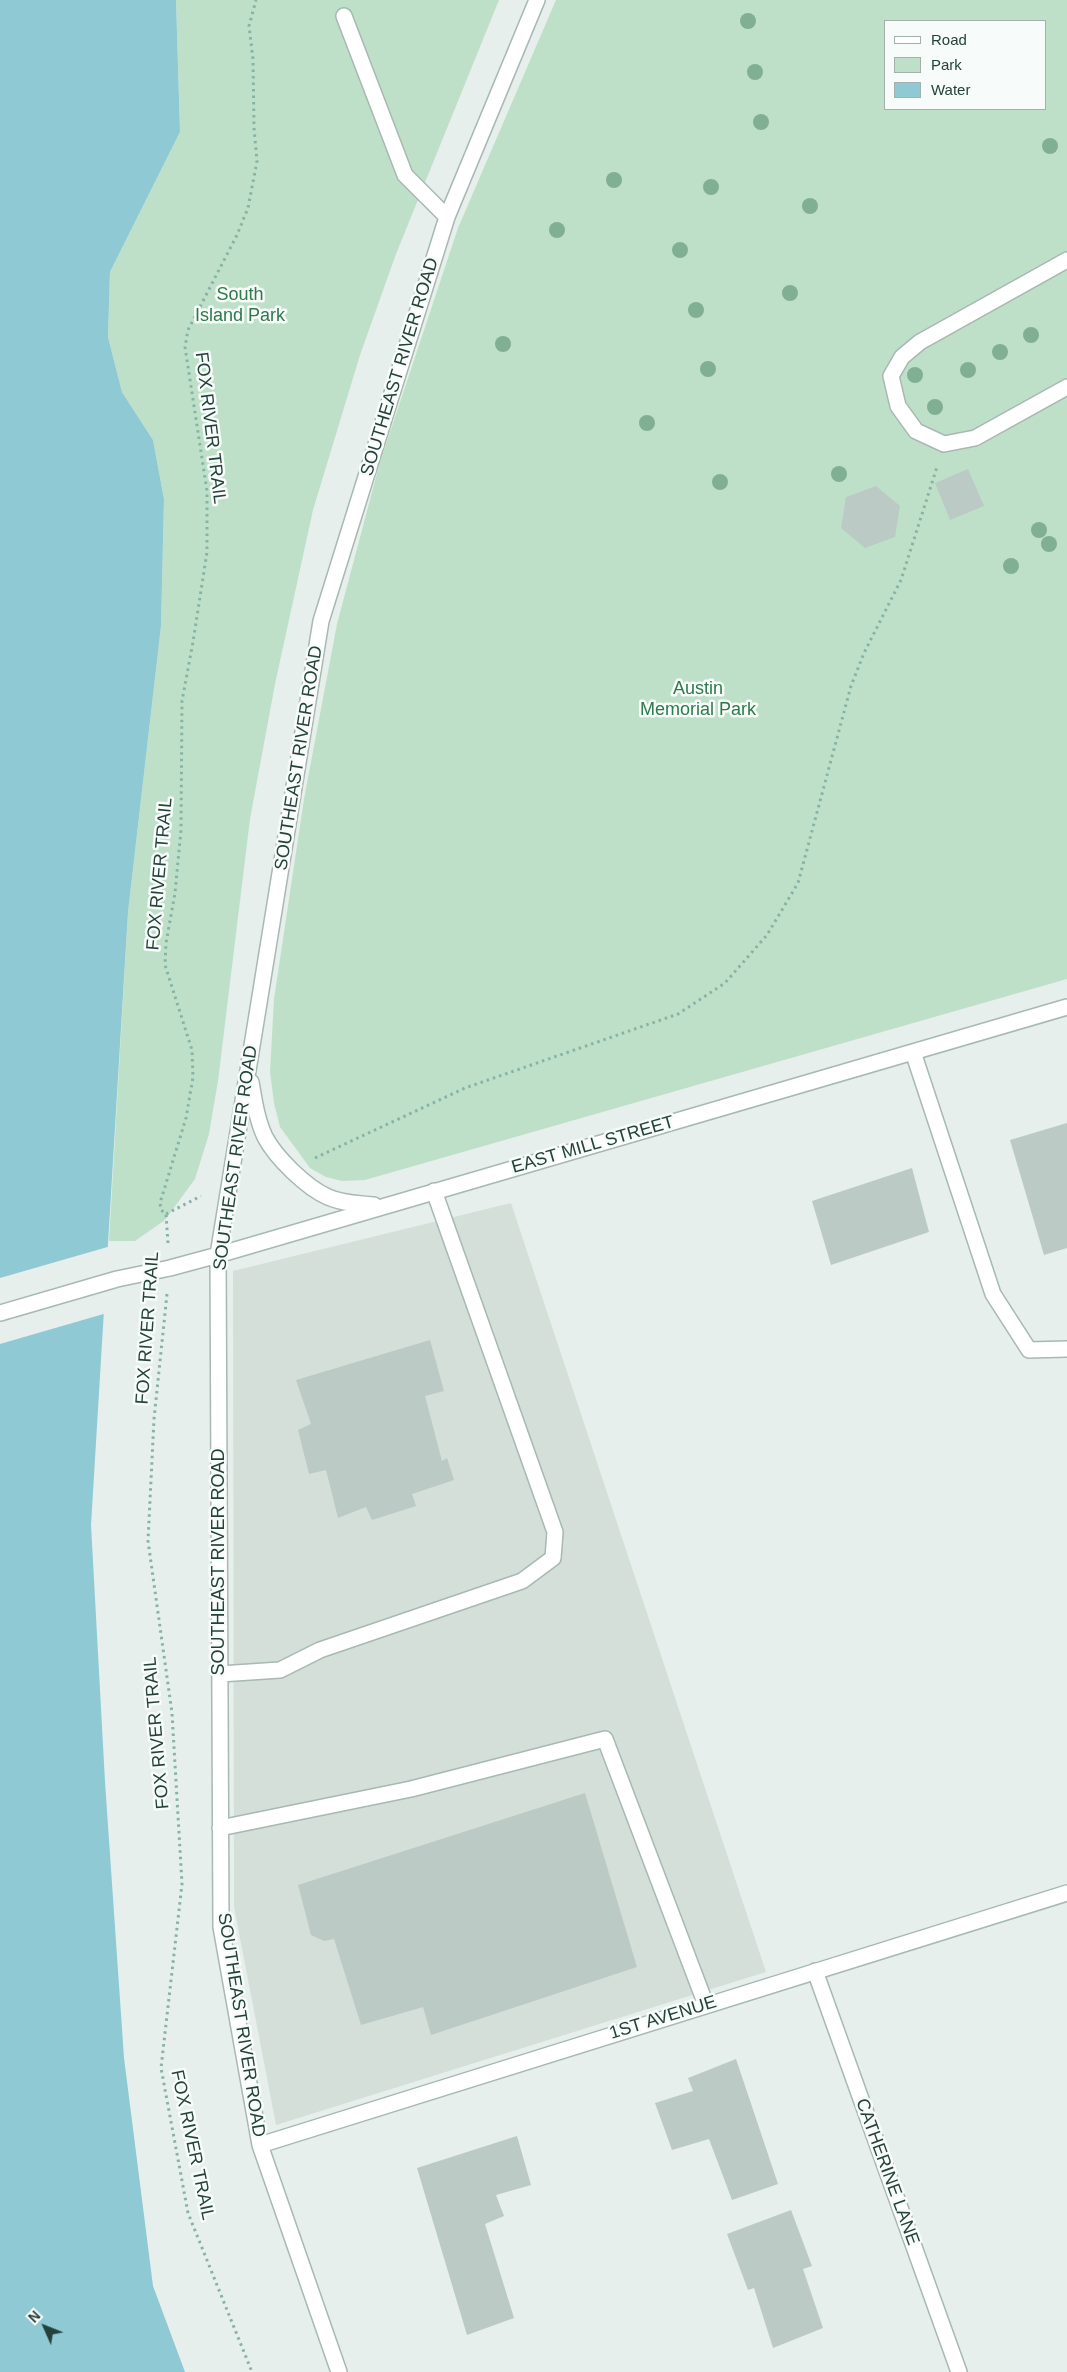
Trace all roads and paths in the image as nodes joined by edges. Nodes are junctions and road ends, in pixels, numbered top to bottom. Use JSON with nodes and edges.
{"nodes":[{"id":1,"x":256,"y":0,"type":"edge"},
{"id":2,"x":537,"y":0,"type":"edge"},
{"id":3,"x":344,"y":16,"type":"dead end"},
{"id":4,"x":447,"y":217,"type":"junction"},
{"id":5,"x":1067,"y":260,"type":"edge"},
{"id":6,"x":1067,"y":386,"type":"edge"},
{"id":7,"x":944,"y":444,"type":"junction"},
{"id":8,"x":1067,"y":1007,"type":"edge"},
{"id":9,"x":913,"y":1052,"type":"junction"},
{"id":10,"x":248,"y":1069,"type":"junction"},
{"id":11,"x":287,"y":1166,"type":"junction"},
{"id":12,"x":230,"y":1181,"type":"junction"},
{"id":13,"x":434,"y":1191,"type":"junction"},
{"id":14,"x":385,"y":1206,"type":"junction"},
{"id":15,"x":166,"y":1214,"type":"junction"},
{"id":16,"x":218,"y":1255,"type":"junction"},
{"id":17,"x":170,"y":1268,"type":"junction"},
{"id":18,"x":0,"y":1313,"type":"edge"},
{"id":19,"x":1067,"y":1349,"type":"edge"},
{"id":20,"x":220,"y":1674,"type":"junction"},
{"id":21,"x":220,"y":1828,"type":"junction"},
{"id":22,"x":1067,"y":1893,"type":"edge"},
{"id":23,"x":815,"y":1971,"type":"junction"},
{"id":24,"x":706,"y":2005,"type":"junction"},
{"id":25,"x":260,"y":2145,"type":"junction"},
{"id":26,"x":252,"y":2372,"type":"edge"},
{"id":27,"x":338,"y":2372,"type":"edge"},
{"id":28,"x":959,"y":2372,"type":"edge"}],
"edges":[{"from":1,"to":15,"type":"path","name":"FOX RIVER TRAIL"},
{"from":2,"to":4,"type":"street","name":"SOUTHEAST RIVER ROAD"},
{"from":3,"to":4,"type":"street"},
{"from":4,"to":10,"type":"street","name":"SOUTHEAST RIVER ROAD"},
{"from":5,"to":7,"type":"street"},
{"from":6,"to":7,"type":"street"},
{"from":7,"to":11,"type":"path"},
{"from":8,"to":9,"type":"street","name":"EAST MILL STREET"},
{"from":9,"to":13,"type":"street","name":"EAST MILL STREET"},
{"from":9,"to":19,"type":"street"},
{"from":10,"to":11,"type":"street"},
{"from":10,"to":12,"type":"street","name":"SOUTHEAST RIVER ROAD"},
{"from":11,"to":14,"type":"street"},
{"from":12,"to":15,"type":"path"},
{"from":12,"to":16,"type":"street","name":"SOUTHEAST RIVER ROAD"},
{"from":13,"to":14,"type":"street","name":"EAST MILL STREET"},
{"from":13,"to":20,"type":"street"},
{"from":14,"to":16,"type":"street","name":"EAST MILL STREET"},
{"from":15,"to":17,"type":"path","name":"FOX RIVER TRAIL"},
{"from":16,"to":17,"type":"street","name":"EAST MILL STREET"},
{"from":16,"to":20,"type":"street","name":"SOUTHEAST RIVER ROAD"},
{"from":17,"to":18,"type":"street","name":"EAST MILL STREET"},
{"from":17,"to":26,"type":"path","name":"FOX RIVER TRAIL"},
{"from":20,"to":21,"type":"street","name":"SOUTHEAST RIVER ROAD"},
{"from":21,"to":24,"type":"street"},
{"from":21,"to":25,"type":"street","name":"SOUTHEAST RIVER ROAD"},
{"from":22,"to":23,"type":"street","name":"1ST AVENUE"},
{"from":23,"to":24,"type":"street","name":"1ST AVENUE"},
{"from":23,"to":28,"type":"street","name":"CATHERINE LANE"},
{"from":24,"to":25,"type":"street","name":"1ST AVENUE"},
{"from":25,"to":27,"type":"street","name":"SOUTHEAST RIVER ROAD"}]}
